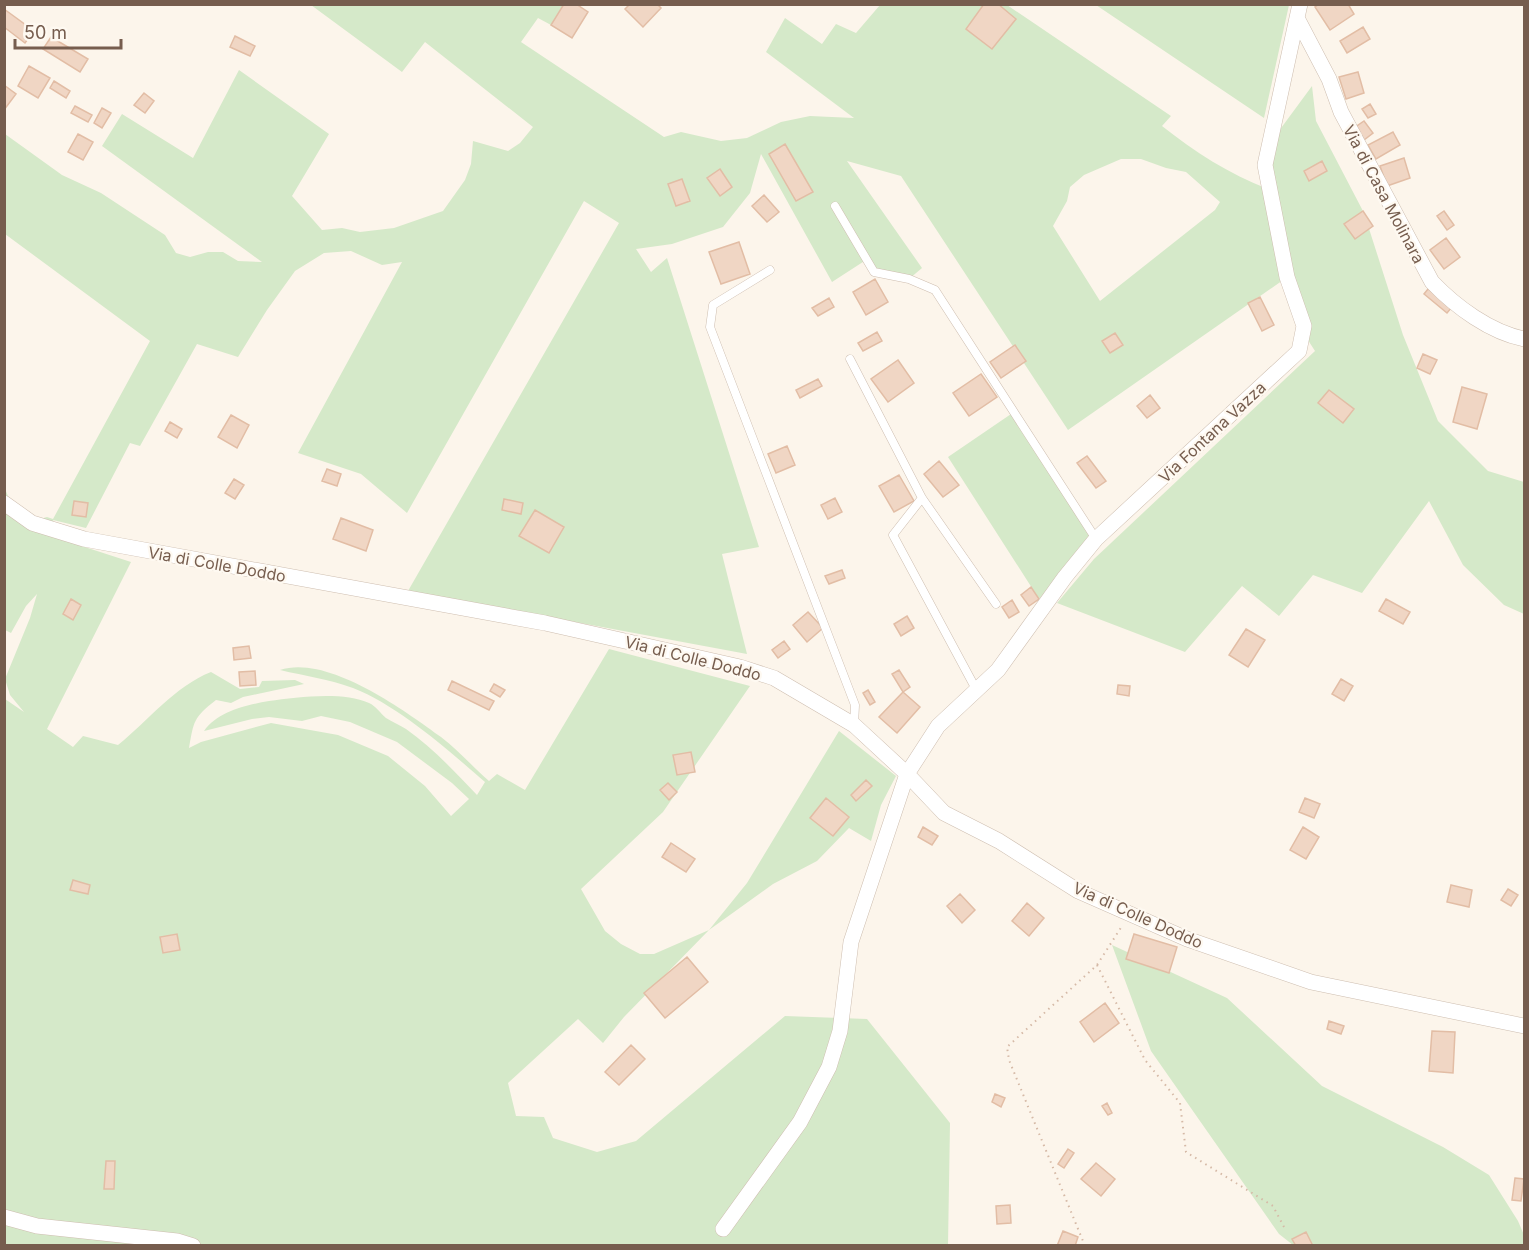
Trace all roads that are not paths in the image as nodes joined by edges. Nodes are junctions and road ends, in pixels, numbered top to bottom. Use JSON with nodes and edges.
{"nodes":[{"id":1,"x":1298,"y":11,"type":"edge"},
{"id":2,"x":835,"y":206,"type":"dead end"},
{"id":3,"x":770,"y":270,"type":"dead end"},
{"id":4,"x":1524,"y":339,"type":"edge"},
{"id":5,"x":850,"y":359,"type":"dead end"},
{"id":6,"x":922,"y":498,"type":"junction"},
{"id":7,"x":4,"y":503,"type":"edge"},
{"id":8,"x":1096,"y":539,"type":"junction"},
{"id":9,"x":996,"y":604,"type":"dead end"},
{"id":10,"x":977,"y":691,"type":"junction"},
{"id":11,"x":854,"y":725,"type":"junction"},
{"id":12,"x":907,"y":774,"type":"junction"},
{"id":13,"x":1524,"y":1026,"type":"edge"},
{"id":14,"x":4,"y":1217,"type":"edge"},
{"id":15,"x":723,"y":1229,"type":"dead end"},
{"id":16,"x":193,"y":1245,"type":"edge"}],
"edges":[{"from":1,"to":4,"type":"street","name":"Via di Casa Molinara"},
{"from":1,"to":8,"type":"street","name":"Via Fontana Vazza"},
{"from":2,"to":8,"type":"lane"},
{"from":3,"to":11,"type":"lane"},
{"from":5,"to":6,"type":"lane"},
{"from":6,"to":9,"type":"lane"},
{"from":6,"to":10,"type":"lane"},
{"from":7,"to":11,"type":"street","name":"Via di Colle Doddo"},
{"from":8,"to":10,"type":"street","name":"Via Fontana Vazza"},
{"from":10,"to":12,"type":"street","name":"Via Fontana Vazza"},
{"from":11,"to":12,"type":"street","name":"Via di Colle Doddo"},
{"from":12,"to":13,"type":"street","name":"Via di Colle Doddo"},
{"from":12,"to":15,"type":"street","name":"Via Fontana Vazza"},
{"from":14,"to":16,"type":"street"}]}
